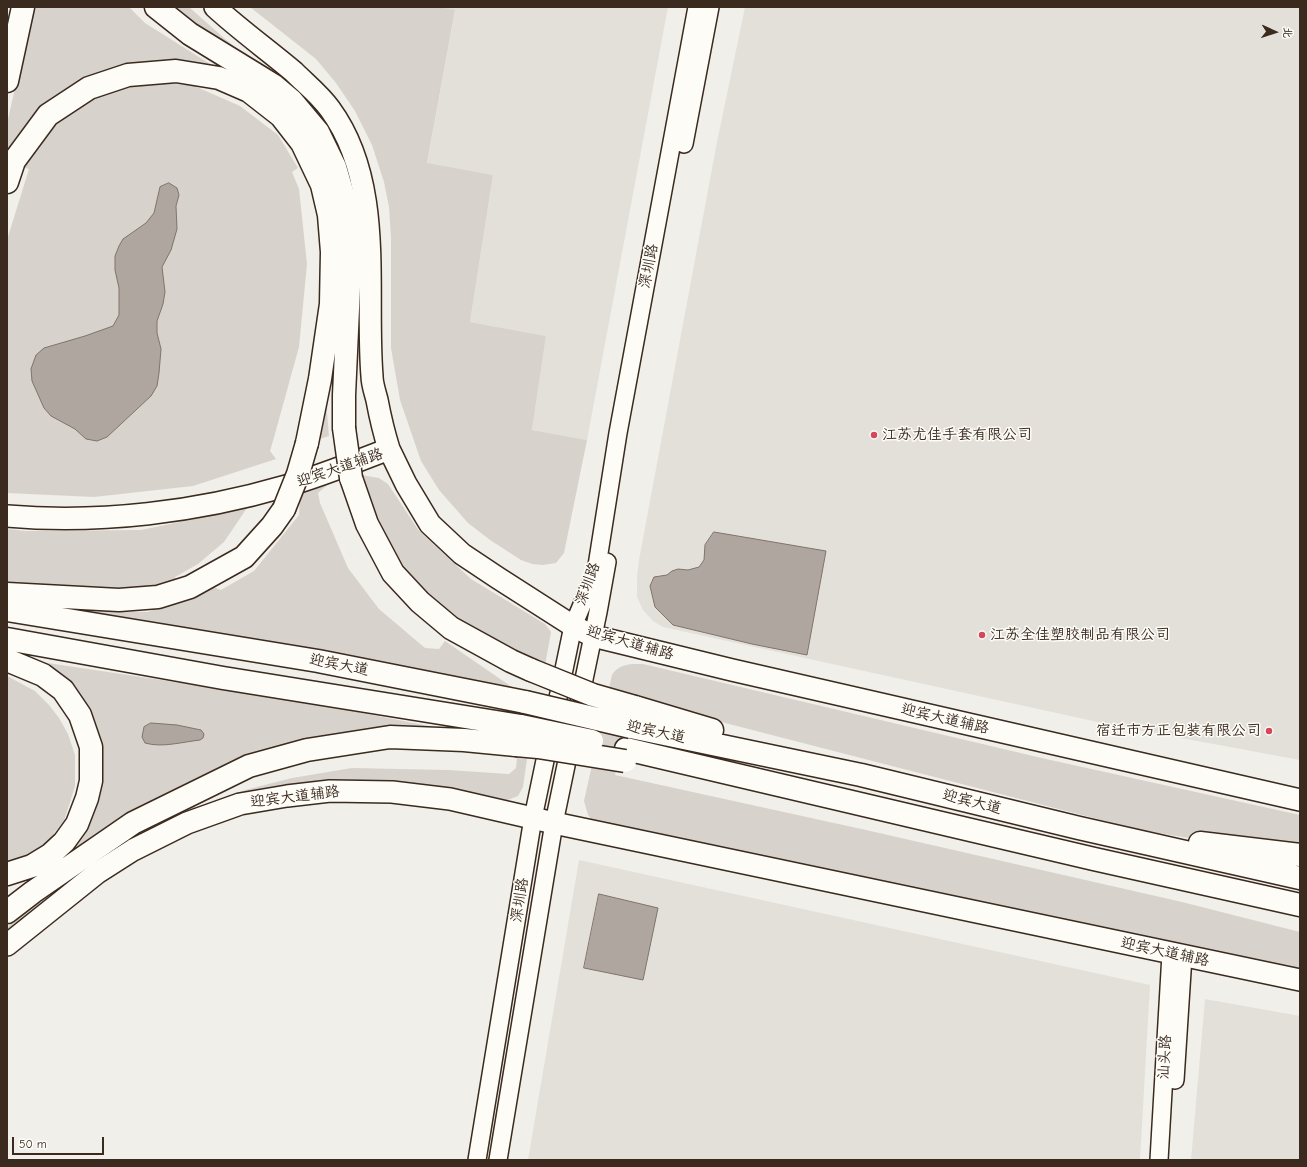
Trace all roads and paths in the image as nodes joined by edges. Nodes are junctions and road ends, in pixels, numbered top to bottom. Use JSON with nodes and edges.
{"nodes":[{"id":1,"x":23,"y":7,"type":"edge"},
{"id":2,"x":156,"y":7,"type":"edge"},
{"id":3,"x":215,"y":7,"type":"edge"},
{"id":4,"x":697,"y":7,"type":"edge"},
{"id":5,"x":710,"y":7,"type":"edge"},
{"id":6,"x":7,"y":81,"type":"edge"},
{"id":7,"x":7,"y":182,"type":"edge"},
{"id":8,"x":389,"y":449,"type":"junction"},
{"id":9,"x":7,"y":516,"type":"edge"},
{"id":10,"x":7,"y":594,"type":"edge"},
{"id":11,"x":7,"y":610,"type":"edge"},
{"id":12,"x":572,"y":626,"type":"junction"},
{"id":13,"x":593,"y":636,"type":"junction"},
{"id":14,"x":7,"y":639,"type":"edge"},
{"id":15,"x":7,"y":660,"type":"edge"},
{"id":16,"x":633,"y":717,"type":"junction"},
{"id":17,"x":519,"y":736,"type":"junction"},
{"id":18,"x":1300,"y":800,"type":"edge"},
{"id":19,"x":533,"y":818,"type":"junction"},
{"id":20,"x":554,"y":823,"type":"junction"},
{"id":21,"x":1079,"y":828,"type":"junction"},
{"id":22,"x":1300,"y":855,"type":"edge"},
{"id":23,"x":1094,"y":859,"type":"junction"},
{"id":24,"x":7,"y":874,"type":"edge"},
{"id":25,"x":1300,"y":878,"type":"edge"},
{"id":26,"x":1300,"y":905,"type":"edge"},
{"id":27,"x":7,"y":912,"type":"edge"},
{"id":28,"x":1300,"y":917,"type":"edge"},
{"id":29,"x":7,"y":945,"type":"edge"},
{"id":30,"x":1177,"y":955,"type":"junction"},
{"id":31,"x":1300,"y":980,"type":"edge"},
{"id":32,"x":477,"y":1160,"type":"edge"},
{"id":33,"x":498,"y":1160,"type":"edge"},
{"id":34,"x":1159,"y":1160,"type":"edge"},
{"id":35,"x":1170,"y":1160,"type":"edge"}],
"edges":[{"from":1,"to":6,"type":"highway"},
{"from":2,"to":16,"type":"highway","bridge":true},
{"from":3,"to":8,"type":"main road"},
{"from":4,"to":12,"type":"street","name":"深圳路"},
{"from":5,"to":13,"type":"street","name":"深圳路"},
{"from":7,"to":10,"type":"highway","bridge":true},
{"from":8,"to":9,"type":"main road","name":"迎宾大道辅路"},
{"from":8,"to":12,"type":"main road","name":"迎宾大道辅路"},
{"from":11,"to":16,"type":"highway","name":"迎宾大道","bridge":true},
{"from":12,"to":13,"type":"main road","name":"迎宾大道辅路"},
{"from":12,"to":19,"type":"street","name":"深圳路"},
{"from":13,"to":18,"type":"main road","name":"迎宾大道辅路"},
{"from":13,"to":20,"type":"street","name":"深圳路"},
{"from":14,"to":17,"type":"highway","name":"迎宾大道"},
{"from":15,"to":24,"type":"highway"},
{"from":16,"to":21,"type":"highway","name":"迎宾大道"},
{"from":17,"to":23,"type":"highway","name":"迎宾大道","bridge":true},
{"from":17,"to":27,"type":"highway"},
{"from":19,"to":20,"type":"main road","name":"迎宾大道辅路"},
{"from":19,"to":29,"type":"main road","name":"迎宾大道辅路"},
{"from":19,"to":32,"type":"street","name":"深圳路"},
{"from":20,"to":30,"type":"main road","name":"迎宾大道辅路"},
{"from":20,"to":33,"type":"street","name":"深圳路"},
{"from":21,"to":22,"type":"highway"},
{"from":21,"to":25,"type":"highway","name":"迎宾大道"},
{"from":23,"to":26,"type":"highway","name":"迎宾大道"},
{"from":23,"to":28,"type":"highway"},
{"from":30,"to":31,"type":"main road","name":"迎宾大道辅路"},
{"from":30,"to":34,"type":"street","name":"汕头路"},
{"from":30,"to":35,"type":"street","name":"汕头路"}]}
